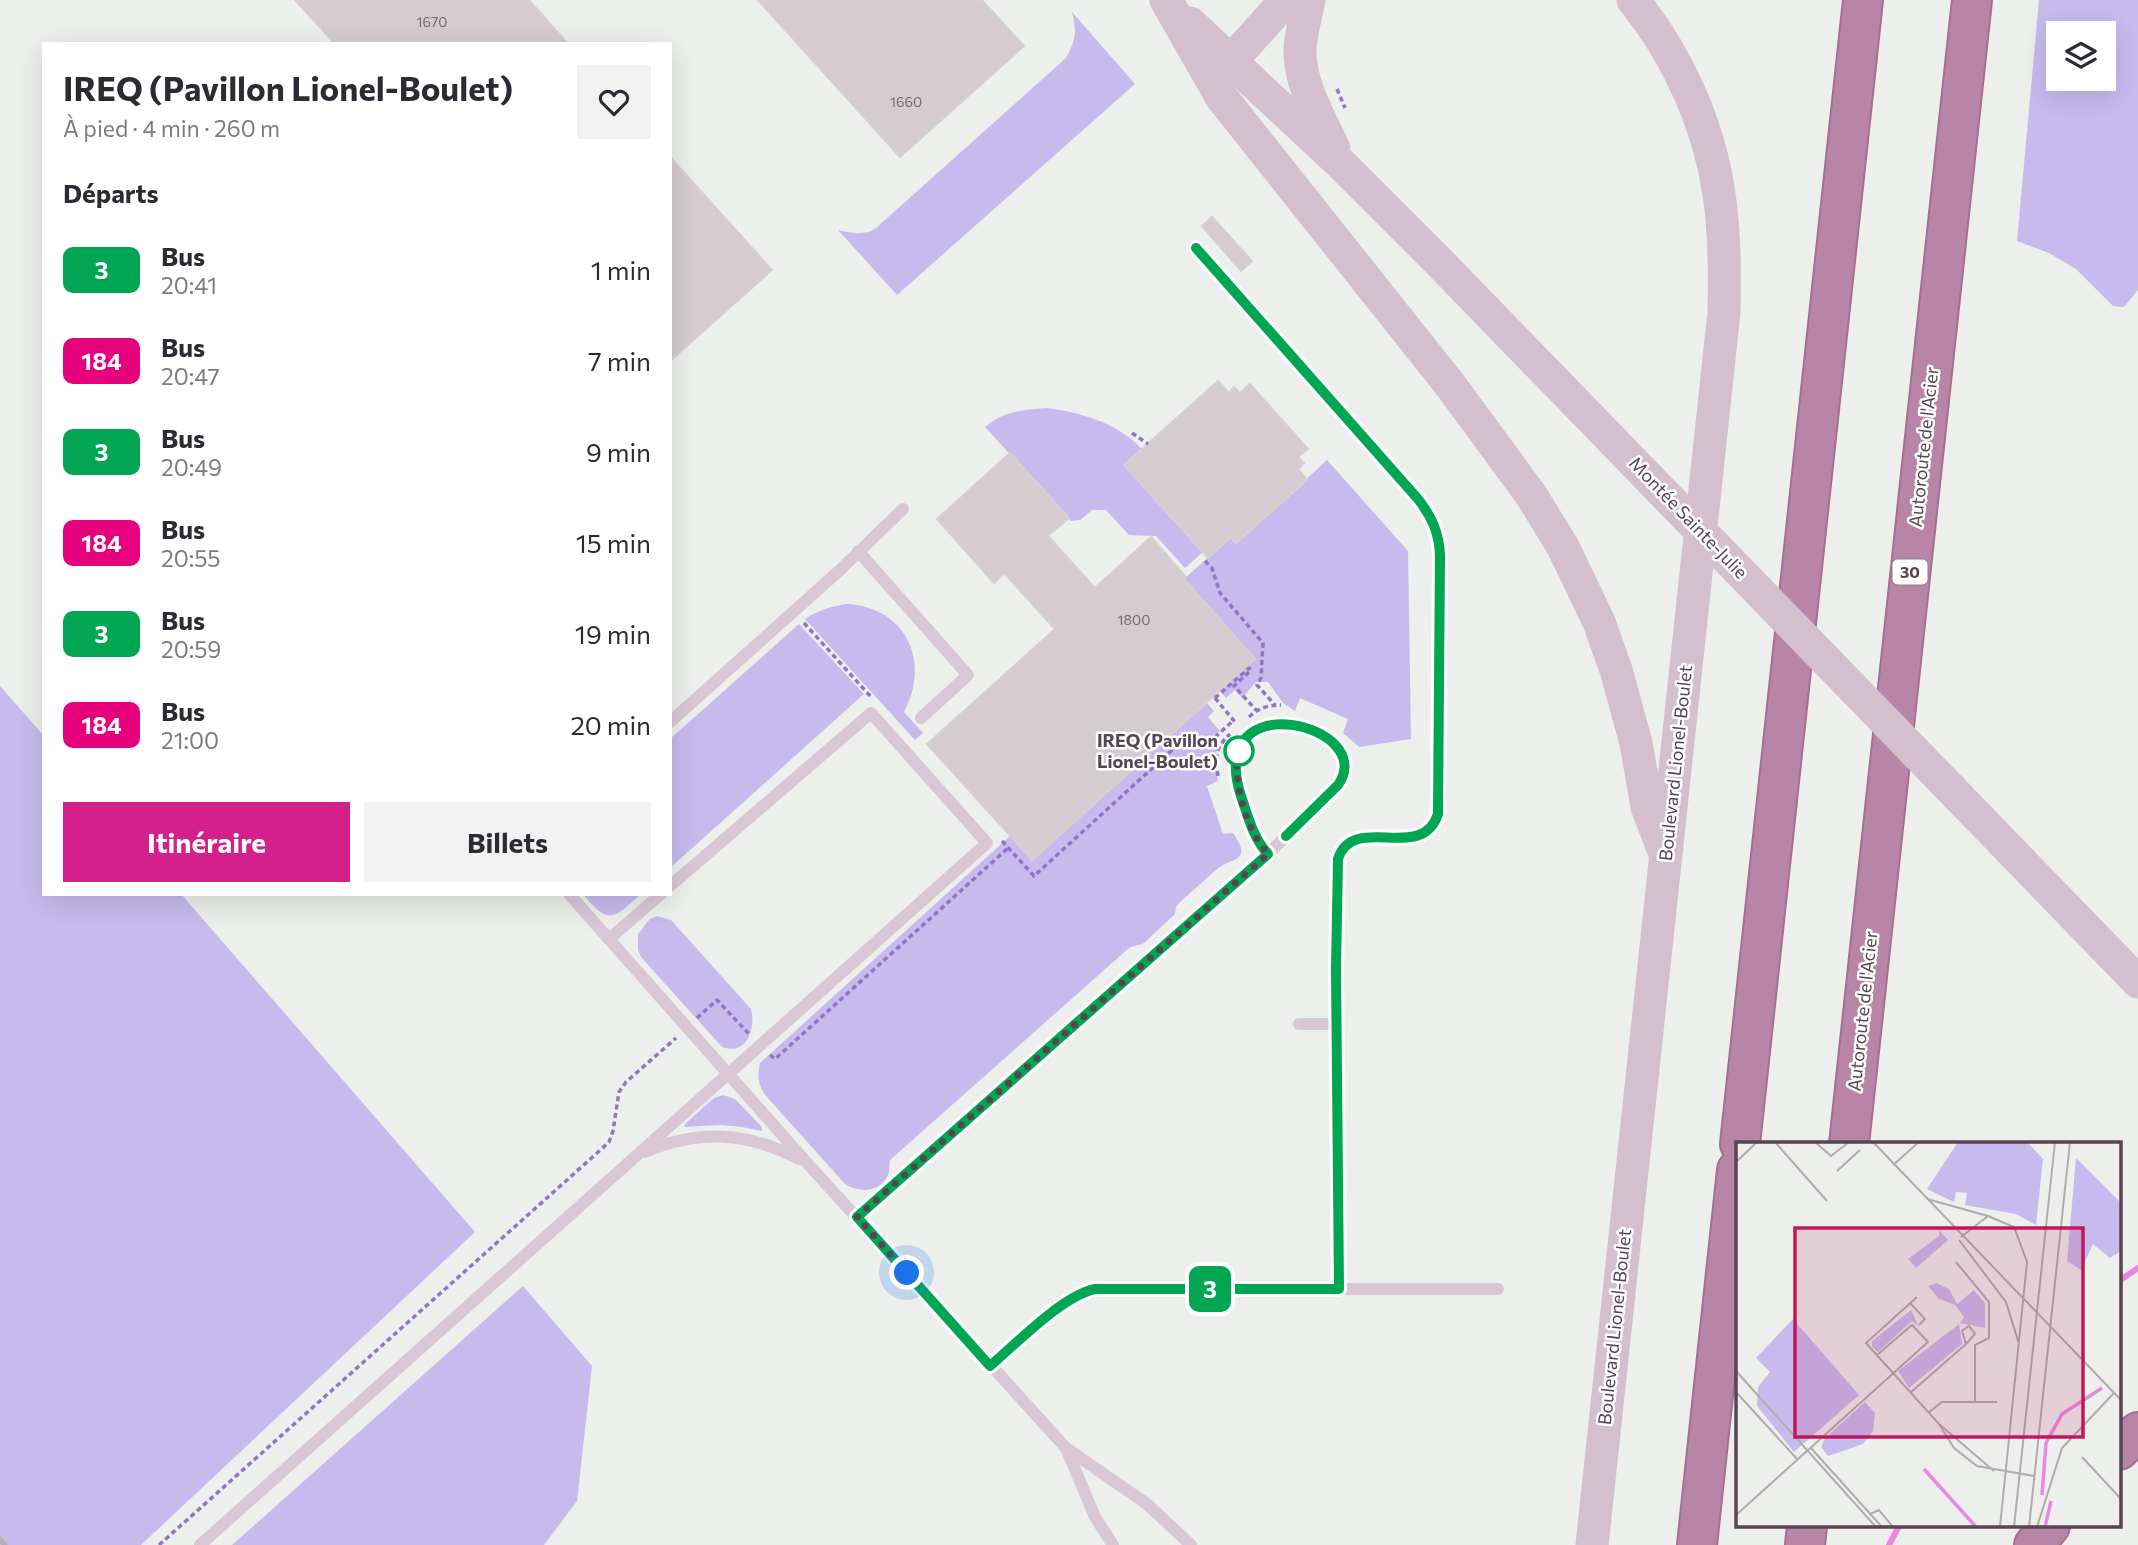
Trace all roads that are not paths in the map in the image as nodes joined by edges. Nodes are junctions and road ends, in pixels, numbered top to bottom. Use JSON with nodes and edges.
{"nodes":[{"id":1,"x":1166,"y":0,"type":"edge"},
{"id":2,"x":1286,"y":0,"type":"edge"},
{"id":3,"x":1310,"y":0,"type":"edge"},
{"id":4,"x":1633,"y":0,"type":"edge"},
{"id":5,"x":1863,"y":0,"type":"edge"},
{"id":6,"x":1972,"y":0,"type":"edge"},
{"id":7,"x":1231,"y":61,"type":"junction"},
{"id":8,"x":1340,"y":164,"type":"junction"},
{"id":9,"x":1196,"y":248,"type":"dead end"},
{"id":10,"x":903,"y":509,"type":"dead end"},
{"id":11,"x":858,"y":551,"type":"junction"},
{"id":12,"x":920,"y":718,"type":"dead end"},
{"id":13,"x":672,"y":720,"type":"edge"},
{"id":14,"x":1268,"y":854,"type":"junction"},
{"id":15,"x":1665,"y":854,"type":"junction"},
{"id":16,"x":672,"y":884,"type":"edge"},
{"id":17,"x":571,"y":896,"type":"edge"},
{"id":18,"x":659,"y":896,"type":"edge"},
{"id":19,"x":609,"y":939,"type":"junction"},
{"id":20,"x":2138,"y":982,"type":"edge"},
{"id":21,"x":1299,"y":1024,"type":"dead end"},
{"id":22,"x":1337,"y":1024,"type":"junction"},
{"id":23,"x":728,"y":1072,"type":"junction"},
{"id":24,"x":1740,"y":1142,"type":"edge"},
{"id":25,"x":1849,"y":1142,"type":"edge"},
{"id":26,"x":635,"y":1156,"type":"junction"},
{"id":27,"x":808,"y":1164,"type":"junction"},
{"id":28,"x":1736,"y":1180,"type":"edge"},
{"id":29,"x":857,"y":1217,"type":"junction"},
{"id":30,"x":1339,"y":1289,"type":"junction"},
{"id":31,"x":1498,"y":1289,"type":"dead end"},
{"id":32,"x":990,"y":1366,"type":"junction"},
{"id":33,"x":2138,"y":1432,"type":"edge"},
{"id":34,"x":1066,"y":1448,"type":"junction"},
{"id":35,"x":2120,"y":1449,"type":"edge"},
{"id":36,"x":2048,"y":1528,"type":"edge"},
{"id":37,"x":204,"y":1543,"type":"edge"},
{"id":38,"x":1113,"y":1545,"type":"edge"},
{"id":39,"x":1191,"y":1545,"type":"edge"},
{"id":40,"x":1592,"y":1545,"type":"edge"},
{"id":41,"x":1697,"y":1545,"type":"edge"},
{"id":42,"x":2034,"y":1545,"type":"edge"}],
"edges":[{"from":1,"to":7,"type":"main road"},
{"from":1,"to":15,"type":"main road"},
{"from":2,"to":7,"type":"main road"},
{"from":3,"to":8,"type":"main road"},
{"from":4,"to":15,"type":"main road","name":"Boulevard Lionel-Boulet"},
{"from":5,"to":24,"type":"highway"},
{"from":6,"to":25,"type":"highway","name":"Autoroute de l'Acier","number":"30"},
{"from":7,"to":8,"type":"main road","name":"Montée Sainte-Julie"},
{"from":8,"to":20,"type":"main road","name":"Montée Sainte-Julie","bridge":true},
{"from":9,"to":22,"type":"lane"},
{"from":10,"to":11,"type":"lane"},
{"from":11,"to":12,"type":"lane"},
{"from":11,"to":13,"type":"lane"},
{"from":14,"to":14,"type":"lane"},
{"from":14,"to":29,"type":"lane"},
{"from":15,"to":40,"type":"main road","name":"Boulevard Lionel-Boulet"},
{"from":16,"to":23,"type":"lane"},
{"from":17,"to":19,"type":"lane"},
{"from":18,"to":19,"type":"lane"},
{"from":19,"to":23,"type":"lane"},
{"from":21,"to":22,"type":"lane"},
{"from":22,"to":30,"type":"lane"},
{"from":23,"to":26,"type":"lane"},
{"from":23,"to":27,"type":"lane"},
{"from":26,"to":27,"type":"lane"},
{"from":26,"to":37,"type":"lane"},
{"from":27,"to":29,"type":"lane"},
{"from":28,"to":41,"type":"highway"},
{"from":29,"to":32,"type":"lane"},
{"from":30,"to":31,"type":"lane"},
{"from":30,"to":32,"type":"lane"},
{"from":32,"to":34,"type":"lane"},
{"from":33,"to":35,"type":"highway"},
{"from":34,"to":38,"type":"lane"},
{"from":34,"to":39,"type":"lane"},
{"from":36,"to":42,"type":"highway"}]}
